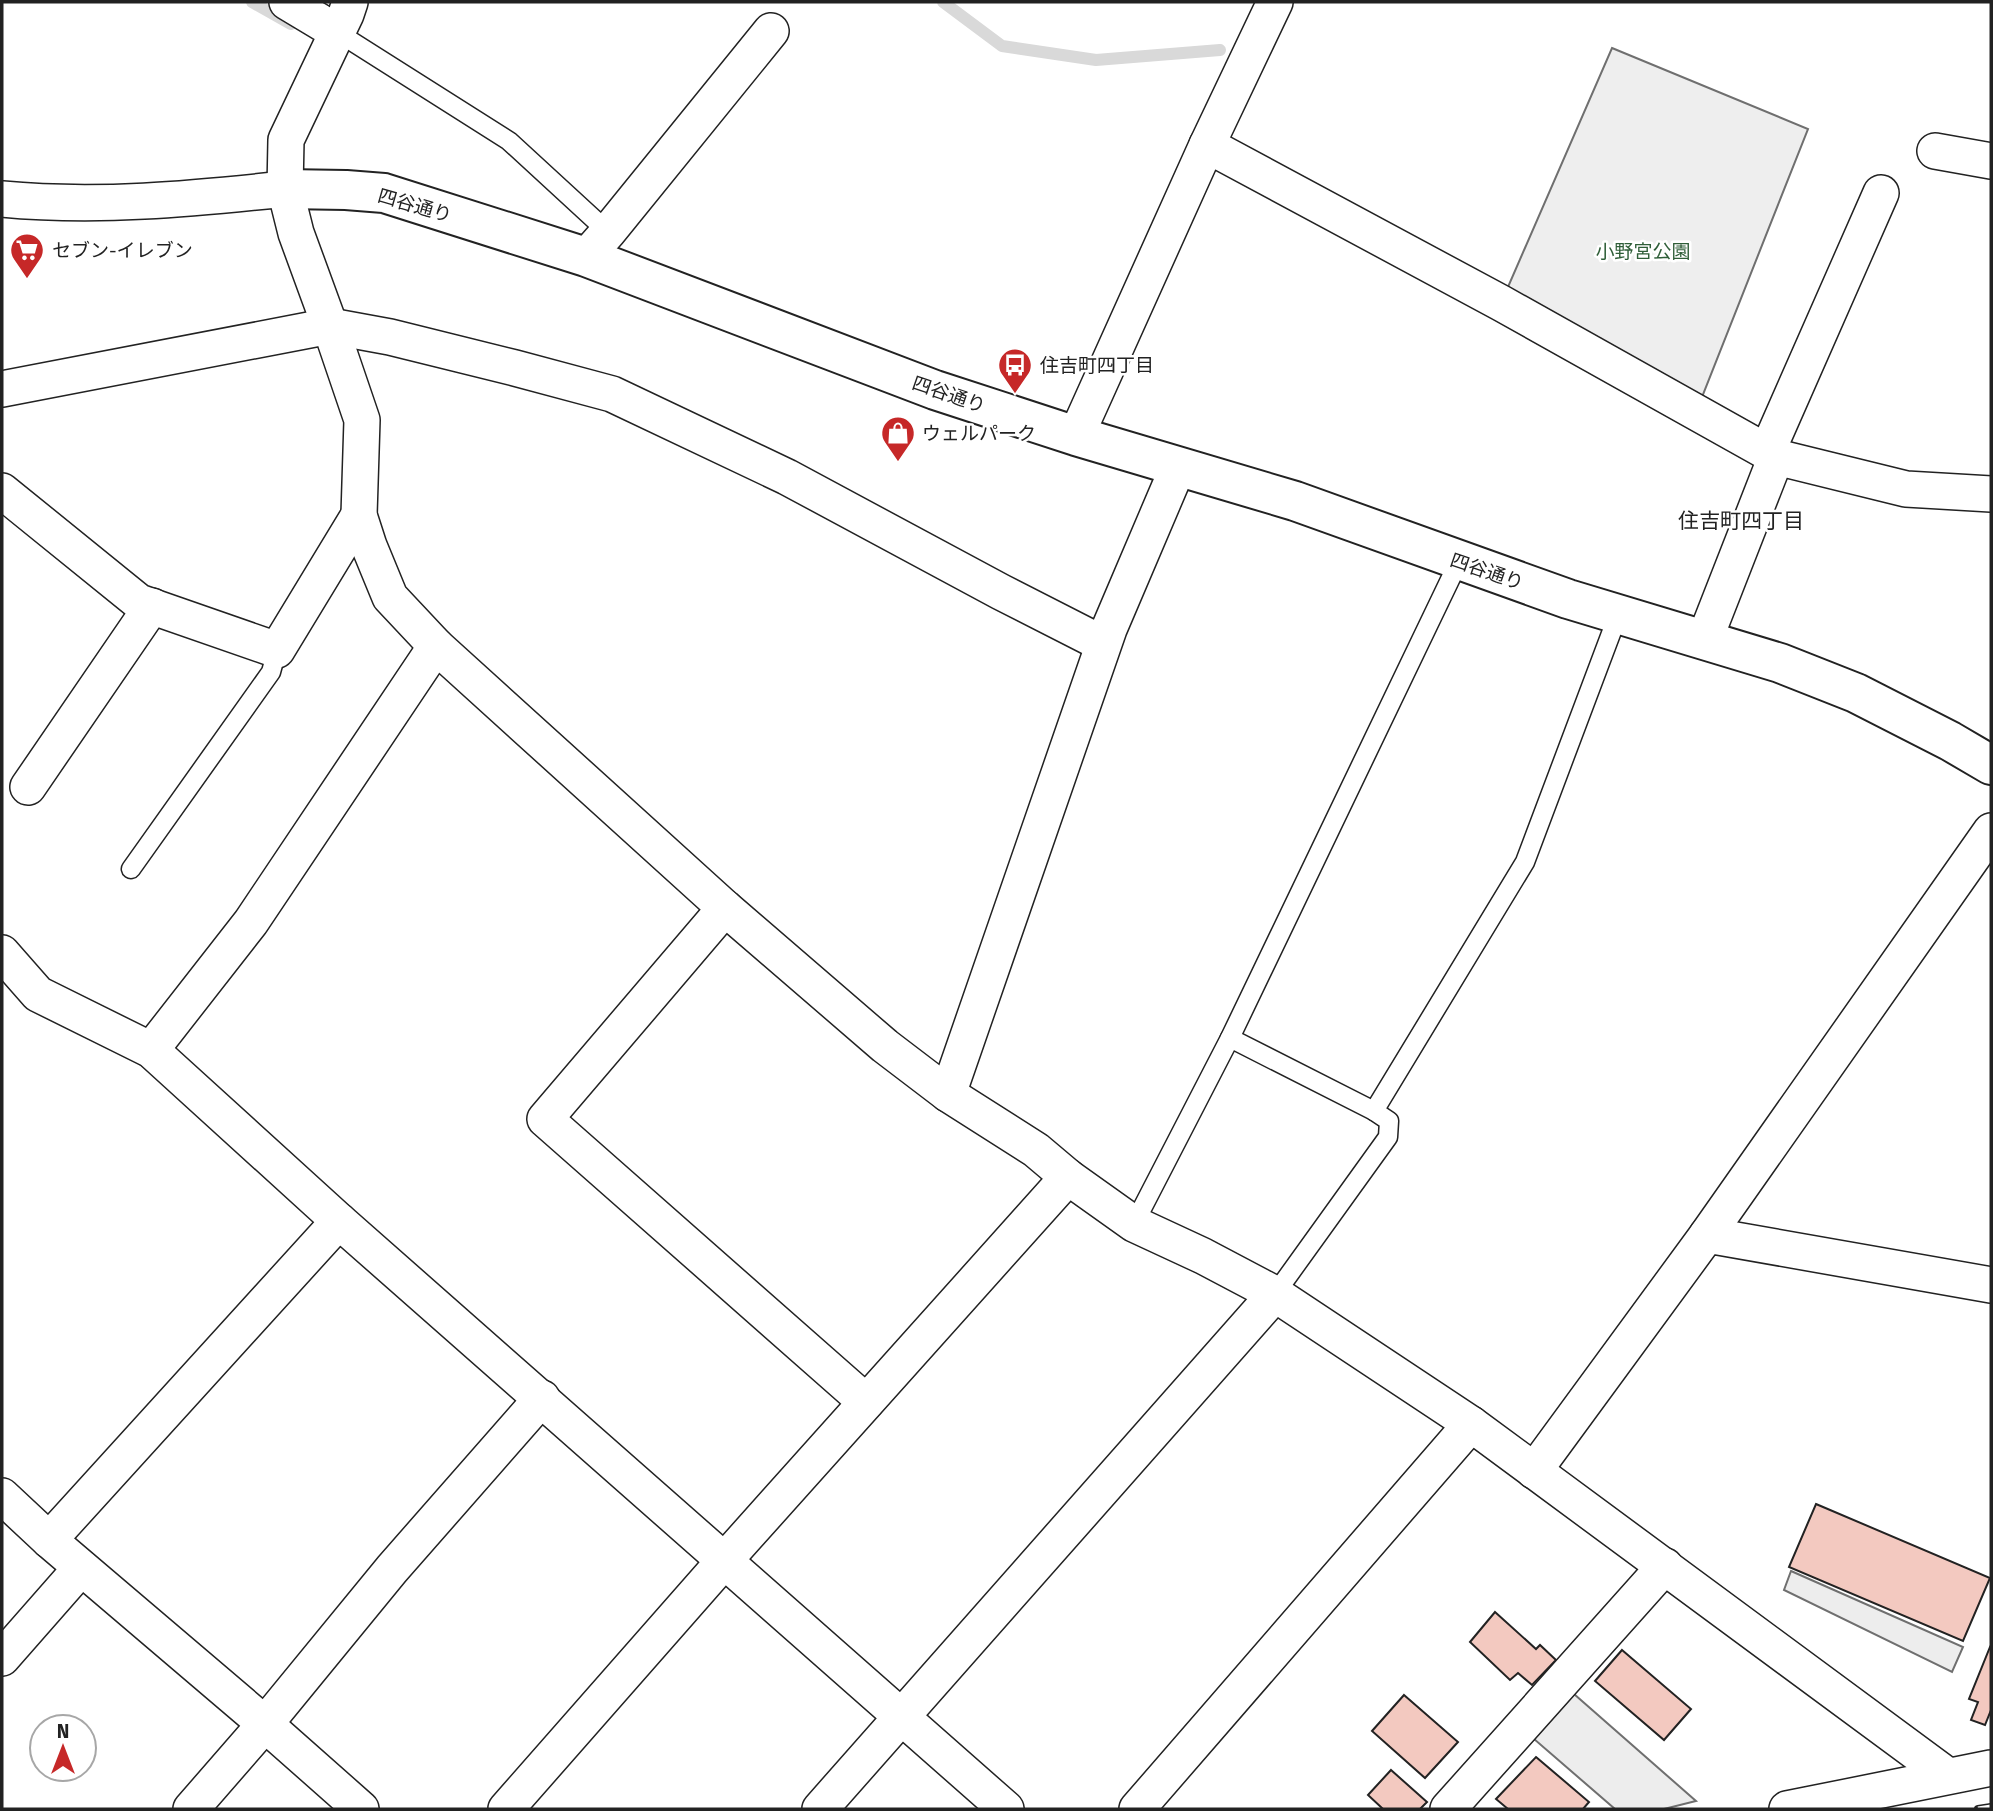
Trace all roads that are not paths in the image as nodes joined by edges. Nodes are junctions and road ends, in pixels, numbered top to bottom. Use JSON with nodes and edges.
{"nodes":[{"id":1,"x":287,"y":2,"type":"edge"},
{"id":2,"x":1275,"y":2,"type":"edge"},
{"id":3,"x":343,"y":17,"type":"edge"},
{"id":4,"x":771,"y":31,"type":"dead end"},
{"id":5,"x":1207,"y":145,"type":"junction"},
{"id":6,"x":1935,"y":151,"type":"dead end"},
{"id":7,"x":1991,"y":161,"type":"edge"},
{"id":8,"x":285,"y":189,"type":"junction"},
{"id":9,"x":1881,"y":194,"type":"dead end"},
{"id":10,"x":2,"y":199,"type":"edge"},
{"id":11,"x":597,"y":244,"type":"junction"},
{"id":12,"x":330,"y":326,"type":"junction"},
{"id":13,"x":2,"y":388,"type":"edge"},
{"id":14,"x":1076,"y":436,"type":"junction"},
{"id":15,"x":1772,"y":454,"type":"junction"},
{"id":16,"x":1178,"y":467,"type":"junction"},
{"id":17,"x":2,"y":491,"type":"edge"},
{"id":18,"x":1991,"y":495,"type":"edge"},
{"id":19,"x":359,"y":515,"type":"junction"},
{"id":20,"x":1460,"y":561,"type":"junction"},
{"id":21,"x":152,"y":606,"type":"junction"},
{"id":22,"x":1618,"y":615,"type":"junction"},
{"id":23,"x":1704,"y":641,"type":"junction"},
{"id":24,"x":1103,"y":644,"type":"junction"},
{"id":25,"x":436,"y":646,"type":"junction"},
{"id":26,"x":277,"y":650,"type":"junction"},
{"id":27,"x":1991,"y":765,"type":"edge"},
{"id":28,"x":28,"y":788,"type":"dead end"},
{"id":29,"x":1991,"y":831,"type":"edge"},
{"id":30,"x":131,"y":869,"type":"dead end"},
{"id":31,"x":725,"y":908,"type":"junction"},
{"id":32,"x":2,"y":953,"type":"edge"},
{"id":33,"x":1230,"y":1038,"type":"junction"},
{"id":34,"x":150,"y":1050,"type":"junction"},
{"id":35,"x":948,"y":1094,"type":"junction"},
{"id":36,"x":1374,"y":1111,"type":"junction"},
{"id":37,"x":1068,"y":1177,"type":"junction"},
{"id":38,"x":339,"y":1221,"type":"junction"},
{"id":39,"x":1134,"y":1224,"type":"junction"},
{"id":40,"x":1707,"y":1235,"type":"junction"},
{"id":41,"x":1991,"y":1285,"type":"edge"},
{"id":42,"x":1275,"y":1294,"type":"junction"},
{"id":43,"x":542,"y":1398,"type":"junction"},
{"id":44,"x":866,"y":1402,"type":"junction"},
{"id":45,"x":1471,"y":1424,"type":"junction"},
{"id":46,"x":1534,"y":1471,"type":"junction"},
{"id":47,"x":2,"y":1496,"type":"edge"},
{"id":48,"x":49,"y":1540,"type":"junction"},
{"id":49,"x":724,"y":1561,"type":"junction"},
{"id":50,"x":1665,"y":1566,"type":"junction"},
{"id":51,"x":81,"y":1567,"type":"junction"},
{"id":52,"x":2,"y":1658,"type":"edge"},
{"id":53,"x":901,"y":1717,"type":"junction"},
{"id":54,"x":265,"y":1724,"type":"junction"},
{"id":55,"x":1991,"y":1768,"type":"edge"},
{"id":56,"x":1948,"y":1776,"type":"junction"},
{"id":57,"x":191,"y":1809,"type":"edge"},
{"id":58,"x":361,"y":1809,"type":"edge"},
{"id":59,"x":506,"y":1809,"type":"edge"},
{"id":60,"x":820,"y":1809,"type":"edge"},
{"id":61,"x":1006,"y":1809,"type":"edge"},
{"id":62,"x":1137,"y":1809,"type":"edge"},
{"id":63,"x":1448,"y":1809,"type":"edge"},
{"id":64,"x":1787,"y":1809,"type":"edge"}],
"edges":[{"from":1,"to":3,"type":"street"},
{"from":2,"to":5,"type":"street"},
{"from":3,"to":8,"type":"street"},
{"from":3,"to":11,"type":"lane"},
{"from":4,"to":11,"type":"street"},
{"from":5,"to":14,"type":"street"},
{"from":5,"to":15,"type":"street"},
{"from":6,"to":7,"type":"street"},
{"from":8,"to":10,"type":"street","name":"四谷通り"},
{"from":8,"to":11,"type":"street","name":"四谷通り"},
{"from":8,"to":12,"type":"street"},
{"from":9,"to":15,"type":"street"},
{"from":11,"to":14,"type":"street","name":"四谷通り"},
{"from":12,"to":13,"type":"street"},
{"from":12,"to":19,"type":"street"},
{"from":12,"to":24,"type":"street"},
{"from":14,"to":16,"type":"street","name":"四谷通り"},
{"from":15,"to":18,"type":"street"},
{"from":15,"to":23,"type":"street"},
{"from":16,"to":20,"type":"street","name":"四谷通り"},
{"from":16,"to":24,"type":"street"},
{"from":17,"to":21,"type":"street"},
{"from":19,"to":25,"type":"street"},
{"from":19,"to":26,"type":"street"},
{"from":20,"to":22,"type":"street","name":"四谷通り"},
{"from":20,"to":33,"type":"lane"},
{"from":21,"to":26,"type":"street"},
{"from":21,"to":28,"type":"street"},
{"from":22,"to":23,"type":"street","name":"四谷通り"},
{"from":22,"to":36,"type":"lane"},
{"from":23,"to":27,"type":"street","name":"四谷通り"},
{"from":24,"to":35,"type":"street"},
{"from":25,"to":31,"type":"street"},
{"from":25,"to":34,"type":"street"},
{"from":26,"to":30,"type":"lane"},
{"from":29,"to":40,"type":"street"},
{"from":31,"to":35,"type":"street"},
{"from":31,"to":44,"type":"street"},
{"from":32,"to":34,"type":"street"},
{"from":33,"to":36,"type":"lane"},
{"from":33,"to":39,"type":"lane"},
{"from":34,"to":38,"type":"street"},
{"from":35,"to":37,"type":"street"},
{"from":36,"to":42,"type":"lane"},
{"from":37,"to":39,"type":"street"},
{"from":37,"to":44,"type":"street"},
{"from":38,"to":43,"type":"street"},
{"from":38,"to":48,"type":"street"},
{"from":39,"to":42,"type":"street"},
{"from":40,"to":41,"type":"street"},
{"from":40,"to":46,"type":"street"},
{"from":42,"to":45,"type":"street"},
{"from":42,"to":53,"type":"street"},
{"from":43,"to":49,"type":"street"},
{"from":43,"to":54,"type":"street"},
{"from":44,"to":49,"type":"street"},
{"from":45,"to":46,"type":"street"},
{"from":45,"to":62,"type":"street"},
{"from":46,"to":50,"type":"street"},
{"from":47,"to":48,"type":"street"},
{"from":48,"to":51,"type":"street"},
{"from":49,"to":53,"type":"street"},
{"from":49,"to":59,"type":"street"},
{"from":50,"to":56,"type":"street"},
{"from":50,"to":63,"type":"street"},
{"from":51,"to":52,"type":"street"},
{"from":51,"to":54,"type":"street"},
{"from":53,"to":60,"type":"street"},
{"from":53,"to":61,"type":"street"},
{"from":54,"to":57,"type":"street"},
{"from":54,"to":58,"type":"street"},
{"from":55,"to":56,"type":"street"},
{"from":56,"to":64,"type":"street"}]}
